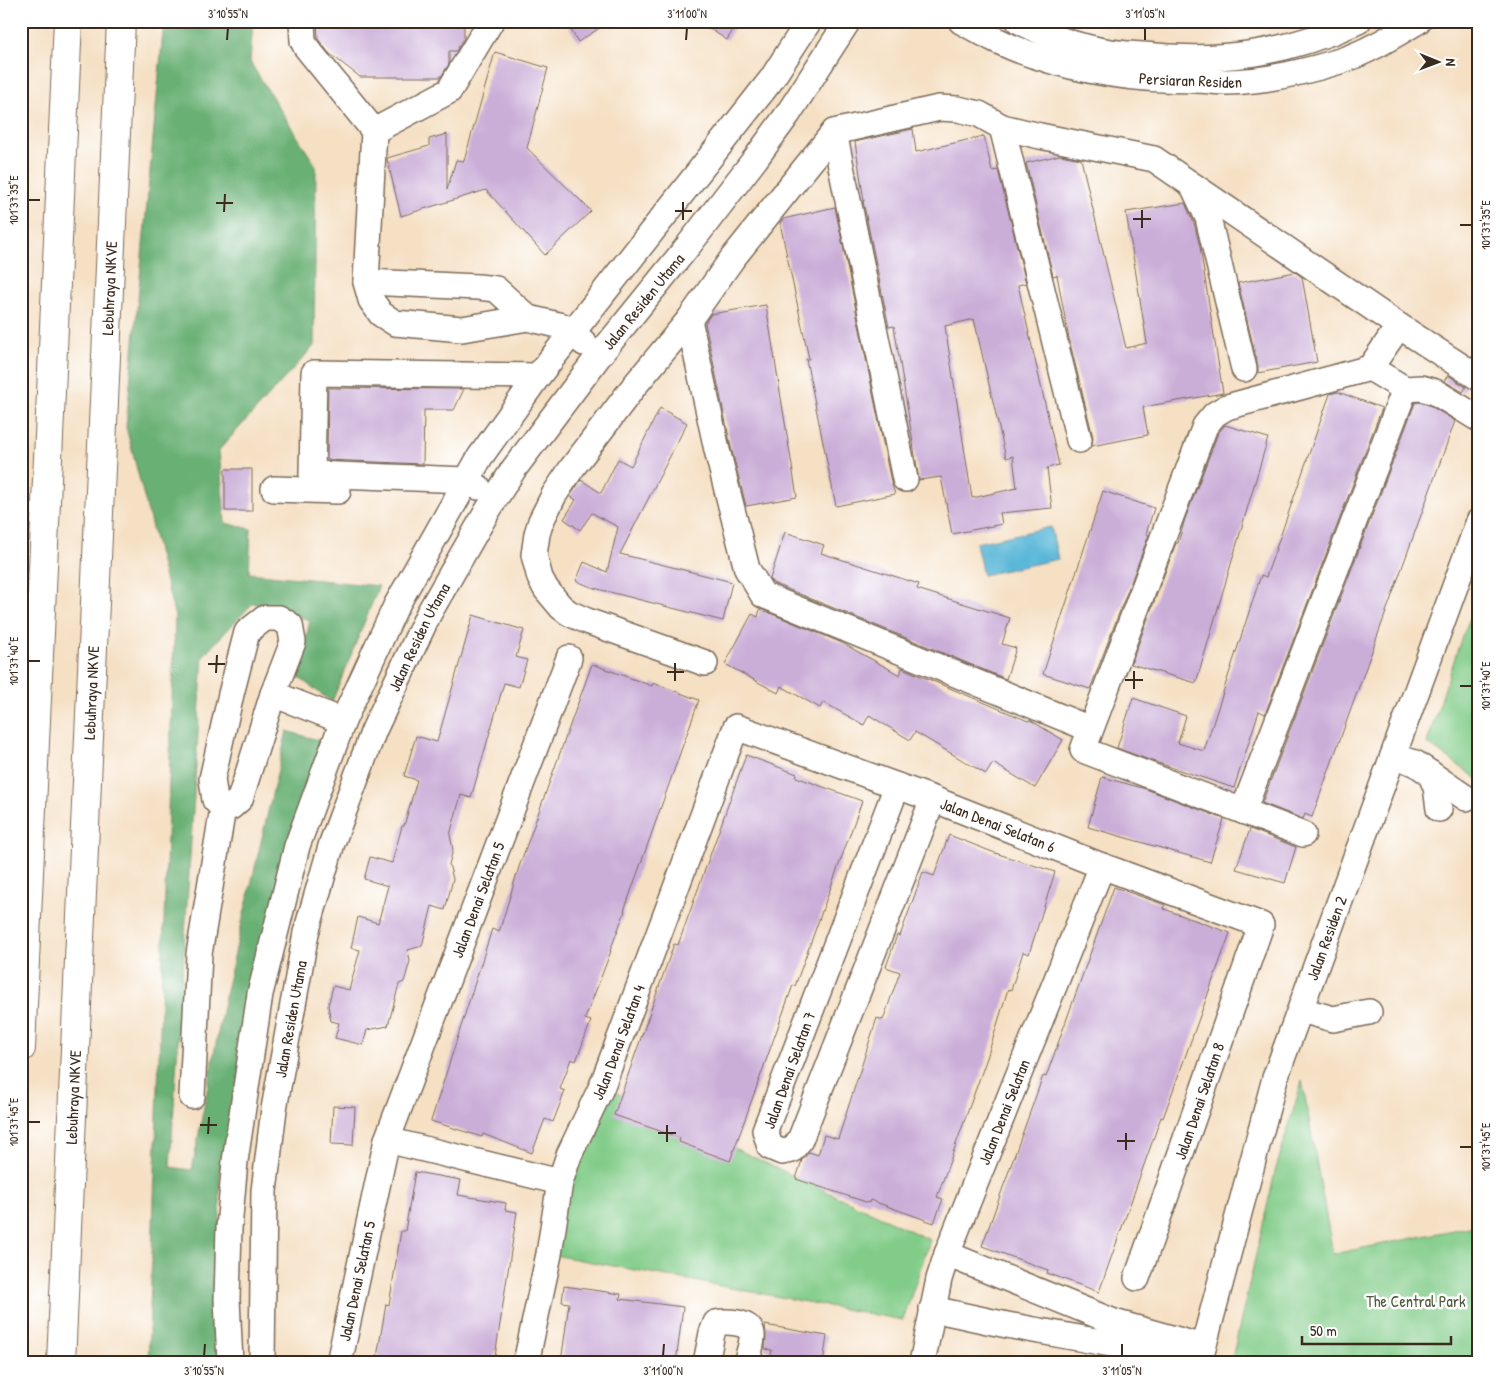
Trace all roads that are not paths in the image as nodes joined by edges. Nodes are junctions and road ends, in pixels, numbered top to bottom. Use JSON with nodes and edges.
{"nodes":[{"id":1,"x":68,"y":21,"type":"edge"},
{"id":2,"x":121,"y":21,"type":"edge"},
{"id":3,"x":302,"y":21,"type":"edge"},
{"id":4,"x":491,"y":21,"type":"edge"},
{"id":5,"x":809,"y":21,"type":"edge"},
{"id":6,"x":961,"y":21,"type":"edge"},
{"id":7,"x":1018,"y":21,"type":"edge"},
{"id":8,"x":1358,"y":21,"type":"edge"},
{"id":9,"x":1418,"y":21,"type":"edge"},
{"id":10,"x":848,"y":24,"type":"edge"},
{"id":11,"x":1002,"y":127,"type":"junction"},
{"id":12,"x":374,"y":131,"type":"junction"},
{"id":13,"x":834,"y":132,"type":"junction"},
{"id":14,"x":1192,"y":184,"type":"junction"},
{"id":15,"x":366,"y":282,"type":"junction"},
{"id":16,"x":528,"y":318,"type":"junction"},
{"id":17,"x":689,"y":320,"type":"junction"},
{"id":18,"x":1399,"y":326,"type":"junction"},
{"id":19,"x":573,"y":332,"type":"junction"},
{"id":20,"x":598,"y":357,"type":"junction"},
{"id":21,"x":1370,"y":368,"type":"junction"},
{"id":22,"x":1244,"y":369,"type":"dead end"},
{"id":23,"x":538,"y":376,"type":"junction"},
{"id":24,"x":1479,"y":378,"type":"edge"},
{"id":25,"x":1405,"y":389,"type":"junction"},
{"id":26,"x":1479,"y":419,"type":"edge"},
{"id":27,"x":1079,"y":440,"type":"dead end"},
{"id":28,"x":905,"y":479,"type":"dead end"},
{"id":29,"x":462,"y":488,"type":"junction"},
{"id":30,"x":274,"y":489,"type":"dead end"},
{"id":31,"x":496,"y":498,"type":"junction"},
{"id":32,"x":1479,"y":521,"type":"edge"},
{"id":33,"x":569,"y":658,"type":"dead end"},
{"id":34,"x":705,"y":663,"type":"dead end"},
{"id":35,"x":273,"y":694,"type":"junction"},
{"id":36,"x":343,"y":721,"type":"junction"},
{"id":37,"x":736,"y":727,"type":"joint"},
{"id":38,"x":1090,"y":729,"type":"junction"},
{"id":39,"x":1393,"y":756,"type":"junction"},
{"id":40,"x":1430,"y":773,"type":"junction"},
{"id":41,"x":898,"y":786,"type":"junction"},
{"id":42,"x":1466,"y":798,"type":"dead end"},
{"id":43,"x":933,"y":799,"type":"junction"},
{"id":44,"x":222,"y":808,"type":"junction"},
{"id":45,"x":1439,"y":810,"type":"dead end"},
{"id":46,"x":1243,"y":811,"type":"junction"},
{"id":47,"x":1303,"y":834,"type":"dead end"},
{"id":48,"x":1102,"y":866,"type":"junction"},
{"id":49,"x":1261,"y":925,"type":"joint"},
{"id":50,"x":1301,"y":1010,"type":"junction"},
{"id":51,"x":1369,"y":1012,"type":"dead end"},
{"id":52,"x":21,"y":1048,"type":"edge"},
{"id":53,"x":192,"y":1096,"type":"dead end"},
{"id":54,"x":386,"y":1140,"type":"junction"},
{"id":55,"x":560,"y":1182,"type":"junction"},
{"id":56,"x":948,"y":1254,"type":"junction"},
{"id":57,"x":1137,"y":1278,"type":"dead end"},
{"id":58,"x":932,"y":1309,"type":"junction"},
{"id":59,"x":1198,"y":1358,"type":"edge"},
{"id":60,"x":61,"y":1363,"type":"edge"},
{"id":61,"x":230,"y":1363,"type":"edge"},
{"id":62,"x":262,"y":1363,"type":"edge"},
{"id":63,"x":339,"y":1363,"type":"edge"},
{"id":64,"x":526,"y":1363,"type":"edge"},
{"id":65,"x":706,"y":1363,"type":"edge"},
{"id":66,"x":746,"y":1363,"type":"edge"},
{"id":67,"x":922,"y":1363,"type":"edge"}],
"edges":[{"from":1,"to":52,"type":"highway"},
{"from":2,"to":60,"type":"highway","name":"Lebuhraya NKVE"},
{"from":3,"to":12,"type":"street"},
{"from":4,"to":12,"type":"street"},
{"from":5,"to":19,"type":"street","name":"Jalan Residen Utama"},
{"from":6,"to":9,"type":"street","name":"Persiaran Residen"},
{"from":7,"to":8,"type":"street","name":"Persiaran Residen"},
{"from":10,"to":20,"type":"street","name":"Jalan Residen Utama"},
{"from":11,"to":13,"type":"street"},
{"from":11,"to":14,"type":"street"},
{"from":11,"to":27,"type":"street"},
{"from":12,"to":15,"type":"street"},
{"from":13,"to":17,"type":"street"},
{"from":13,"to":28,"type":"street"},
{"from":14,"to":18,"type":"street"},
{"from":14,"to":22,"type":"street"},
{"from":15,"to":16,"type":"street"},
{"from":15,"to":16,"type":"street"},
{"from":16,"to":19,"type":"street"},
{"from":17,"to":34,"type":"street"},
{"from":17,"to":38,"type":"street"},
{"from":18,"to":21,"type":"street"},
{"from":18,"to":24,"type":"street"},
{"from":19,"to":20,"type":"street"},
{"from":19,"to":23,"type":"street","name":"Jalan Residen Utama"},
{"from":20,"to":31,"type":"street","name":"Jalan Residen Utama"},
{"from":21,"to":25,"type":"street"},
{"from":21,"to":38,"type":"street"},
{"from":23,"to":29,"type":"street","name":"Jalan Residen Utama"},
{"from":23,"to":29,"type":"street"},
{"from":25,"to":26,"type":"street"},
{"from":25,"to":46,"type":"street"},
{"from":29,"to":30,"type":"street"},
{"from":29,"to":31,"type":"street"},
{"from":29,"to":36,"type":"street","name":"Jalan Residen Utama"},
{"from":31,"to":62,"type":"street","name":"Jalan Residen Utama"},
{"from":32,"to":39,"type":"street","name":"Jalan Residen 2"},
{"from":33,"to":54,"type":"street","name":"Jalan Denai Selatan 5"},
{"from":35,"to":36,"type":"street"},
{"from":35,"to":44,"type":"street"},
{"from":35,"to":44,"type":"street"},
{"from":36,"to":61,"type":"street","name":"Jalan Residen Utama"},
{"from":37,"to":41,"type":"street","name":"Jalan Denai Selatan 6"},
{"from":37,"to":55,"type":"street","name":"Jalan Denai Selatan 4"},
{"from":38,"to":46,"type":"street"},
{"from":39,"to":40,"type":"street"},
{"from":39,"to":50,"type":"street","name":"Jalan Residen 2"},
{"from":40,"to":42,"type":"street"},
{"from":40,"to":45,"type":"street"},
{"from":41,"to":43,"type":"street","name":"Jalan Denai Selatan 6"},
{"from":41,"to":43,"type":"street","name":"Jalan Denai Selatan 7"},
{"from":43,"to":48,"type":"street","name":"Jalan Denai Selatan 6"},
{"from":44,"to":53,"type":"street"},
{"from":46,"to":47,"type":"street"},
{"from":48,"to":49,"type":"street","name":"Jalan Denai Selatan 6"},
{"from":48,"to":56,"type":"street","name":"Jalan Denai Selatan"},
{"from":49,"to":57,"type":"street","name":"Jalan Denai Selatan 8"},
{"from":50,"to":51,"type":"street"},
{"from":50,"to":59,"type":"street","name":"Jalan Residen 2"},
{"from":54,"to":55,"type":"street"},
{"from":54,"to":63,"type":"street","name":"Jalan Denai Selatan 5"},
{"from":55,"to":64,"type":"street","name":"Jalan Denai Selatan 4"},
{"from":56,"to":58,"type":"street","name":"Jalan Denai Selatan"},
{"from":56,"to":59,"type":"street"},
{"from":58,"to":59,"type":"street"},
{"from":58,"to":67,"type":"street","name":"Jalan Denai Selatan"},
{"from":65,"to":66,"type":"street"}]}
